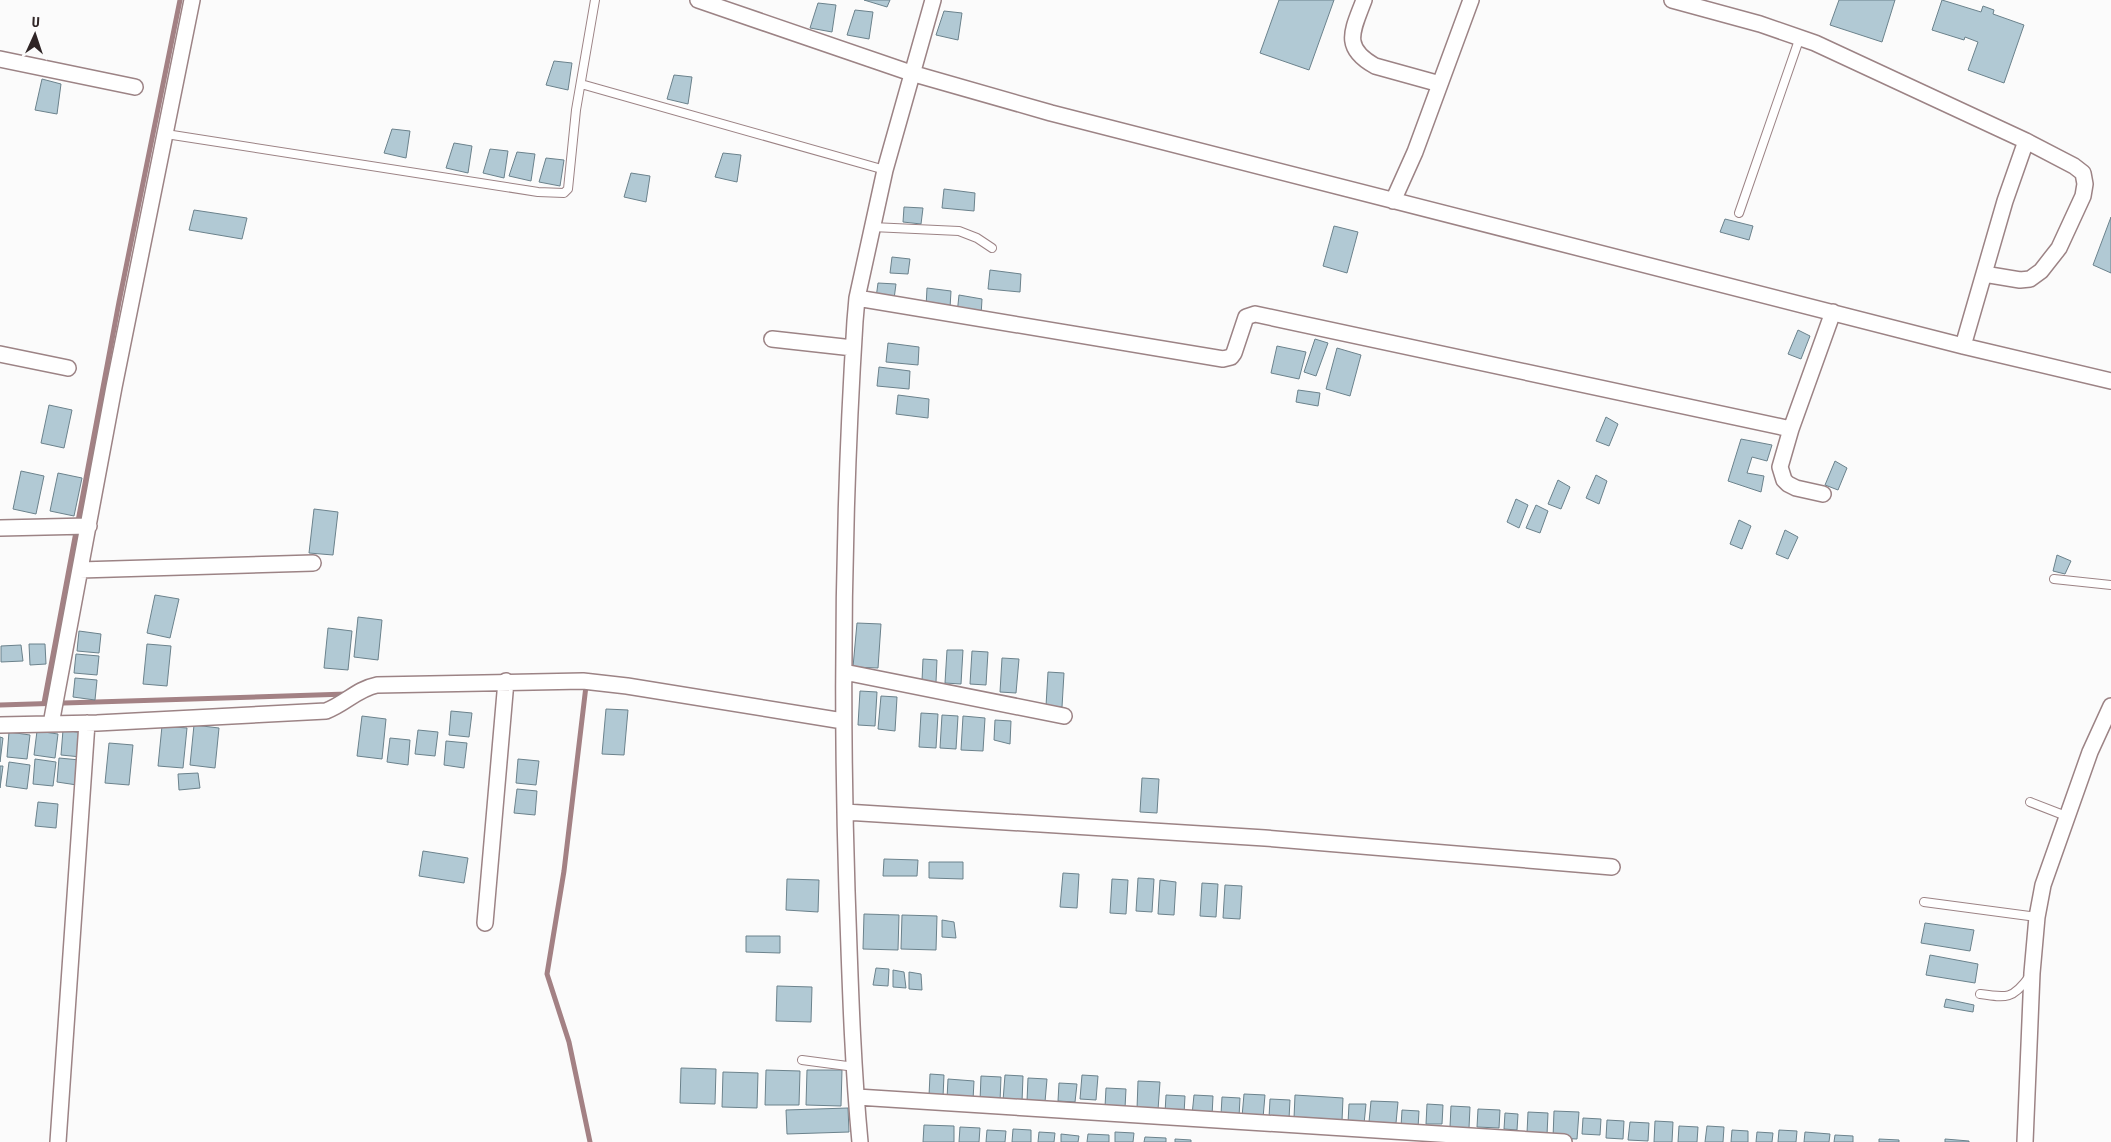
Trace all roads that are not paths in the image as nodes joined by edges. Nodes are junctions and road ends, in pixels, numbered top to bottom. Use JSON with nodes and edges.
{"nodes":[{"id":1,"x":192,"y":0,"type":"edge"},
{"id":2,"x":595,"y":0,"type":"edge"},
{"id":3,"x":698,"y":0,"type":"edge"},
{"id":4,"x":934,"y":0,"type":"edge"},
{"id":5,"x":1364,"y":0,"type":"edge"},
{"id":6,"x":1471,"y":0,"type":"edge"},
{"id":7,"x":1672,"y":0,"type":"edge"},
{"id":8,"x":729,"y":9,"type":"edge"},
{"id":9,"x":1800,"y":37,"type":"junction"},
{"id":10,"x":0,"y":59,"type":"edge"},
{"id":11,"x":911,"y":73,"type":"junction"},
{"id":12,"x":581,"y":84,"type":"junction"},
{"id":13,"x":1440,"y":84,"type":"junction"},
{"id":14,"x":134,"y":87,"type":"dead end"},
{"id":15,"x":166,"y":134,"type":"junction"},
{"id":16,"x":2026,"y":141,"type":"junction"},
{"id":17,"x":884,"y":170,"type":"junction"},
{"id":18,"x":1393,"y":201,"type":"junction"},
{"id":19,"x":1739,"y":213,"type":"dead end"},
{"id":20,"x":872,"y":226,"type":"junction"},
{"id":21,"x":992,"y":248,"type":"dead end"},
{"id":22,"x":1984,"y":274,"type":"junction"},
{"id":23,"x":857,"y":298,"type":"junction"},
{"id":24,"x":1833,"y":312,"type":"junction"},
{"id":25,"x":772,"y":339,"type":"dead end"},
{"id":26,"x":1963,"y":346,"type":"junction"},
{"id":27,"x":853,"y":348,"type":"junction"},
{"id":28,"x":0,"y":354,"type":"edge"},
{"id":29,"x":68,"y":368,"type":"dead end"},
{"id":30,"x":2111,"y":381,"type":"edge"},
{"id":31,"x":1791,"y":429,"type":"junction"},
{"id":32,"x":1822,"y":494,"type":"dead end"},
{"id":33,"x":88,"y":526,"type":"junction"},
{"id":34,"x":0,"y":528,"type":"edge"},
{"id":35,"x":313,"y":563,"type":"dead end"},
{"id":36,"x":80,"y":570,"type":"junction"},
{"id":37,"x":2054,"y":579,"type":"dead end"},
{"id":38,"x":2111,"y":585,"type":"edge"},
{"id":39,"x":844,"y":672,"type":"junction"},
{"id":40,"x":506,"y":681,"type":"junction"},
{"id":41,"x":2111,"y":706,"type":"edge"},
{"id":42,"x":1064,"y":716,"type":"dead end"},
{"id":43,"x":843,"y":720,"type":"junction"},
{"id":44,"x":87,"y":723,"type":"junction"},
{"id":45,"x":52,"y":724,"type":"junction"},
{"id":46,"x":0,"y":725,"type":"edge"},
{"id":47,"x":2030,"y":802,"type":"dead end"},
{"id":48,"x":845,"y":812,"type":"junction"},
{"id":49,"x":2066,"y":816,"type":"junction"},
{"id":50,"x":1612,"y":867,"type":"dead end"},
{"id":51,"x":1924,"y":902,"type":"dead end"},
{"id":52,"x":2037,"y":917,"type":"junction"},
{"id":53,"x":485,"y":923,"type":"dead end"},
{"id":54,"x":2032,"y":973,"type":"junction"},
{"id":55,"x":1980,"y":994,"type":"dead end"},
{"id":56,"x":802,"y":1060,"type":"dead end"},
{"id":57,"x":855,"y":1067,"type":"junction"},
{"id":58,"x":857,"y":1097,"type":"junction"},
{"id":59,"x":58,"y":1142,"type":"edge"},
{"id":60,"x":860,"y":1142,"type":"edge"},
{"id":61,"x":1564,"y":1142,"type":"edge"},
{"id":62,"x":2025,"y":1142,"type":"edge"}],
"edges":[{"from":1,"to":15,"type":"street"},
{"from":2,"to":12,"type":"lane"},
{"from":3,"to":8,"type":"street"},
{"from":4,"to":11,"type":"street"},
{"from":5,"to":13,"type":"street"},
{"from":6,"to":13,"type":"street"},
{"from":7,"to":9,"type":"street"},
{"from":8,"to":11,"type":"street"},
{"from":9,"to":16,"type":"street"},
{"from":9,"to":19,"type":"lane"},
{"from":10,"to":14,"type":"street"},
{"from":11,"to":17,"type":"street"},
{"from":11,"to":18,"type":"street"},
{"from":12,"to":15,"type":"lane"},
{"from":12,"to":17,"type":"lane"},
{"from":13,"to":18,"type":"street"},
{"from":15,"to":33,"type":"street"},
{"from":16,"to":22,"type":"street"},
{"from":16,"to":22,"type":"street"},
{"from":17,"to":20,"type":"street"},
{"from":18,"to":24,"type":"street"},
{"from":20,"to":21,"type":"lane"},
{"from":20,"to":23,"type":"street"},
{"from":22,"to":26,"type":"street"},
{"from":23,"to":27,"type":"street"},
{"from":23,"to":31,"type":"street"},
{"from":24,"to":26,"type":"street"},
{"from":24,"to":31,"type":"street"},
{"from":25,"to":27,"type":"street"},
{"from":26,"to":30,"type":"street"},
{"from":27,"to":39,"type":"street"},
{"from":28,"to":29,"type":"street"},
{"from":31,"to":32,"type":"street"},
{"from":33,"to":34,"type":"street"},
{"from":33,"to":36,"type":"street"},
{"from":35,"to":36,"type":"street"},
{"from":36,"to":45,"type":"street"},
{"from":37,"to":38,"type":"lane"},
{"from":39,"to":42,"type":"street"},
{"from":39,"to":43,"type":"street"},
{"from":40,"to":43,"type":"street"},
{"from":40,"to":44,"type":"street"},
{"from":40,"to":53,"type":"street"},
{"from":41,"to":49,"type":"street"},
{"from":43,"to":48,"type":"street"},
{"from":44,"to":45,"type":"street"},
{"from":44,"to":59,"type":"street"},
{"from":45,"to":46,"type":"street"},
{"from":47,"to":49,"type":"lane"},
{"from":48,"to":50,"type":"street"},
{"from":48,"to":57,"type":"street"},
{"from":49,"to":52,"type":"street"},
{"from":51,"to":52,"type":"lane"},
{"from":52,"to":54,"type":"street"},
{"from":54,"to":55,"type":"lane"},
{"from":54,"to":62,"type":"street"},
{"from":56,"to":57,"type":"lane"},
{"from":57,"to":58,"type":"street"},
{"from":58,"to":60,"type":"street"},
{"from":58,"to":61,"type":"street"}]}
